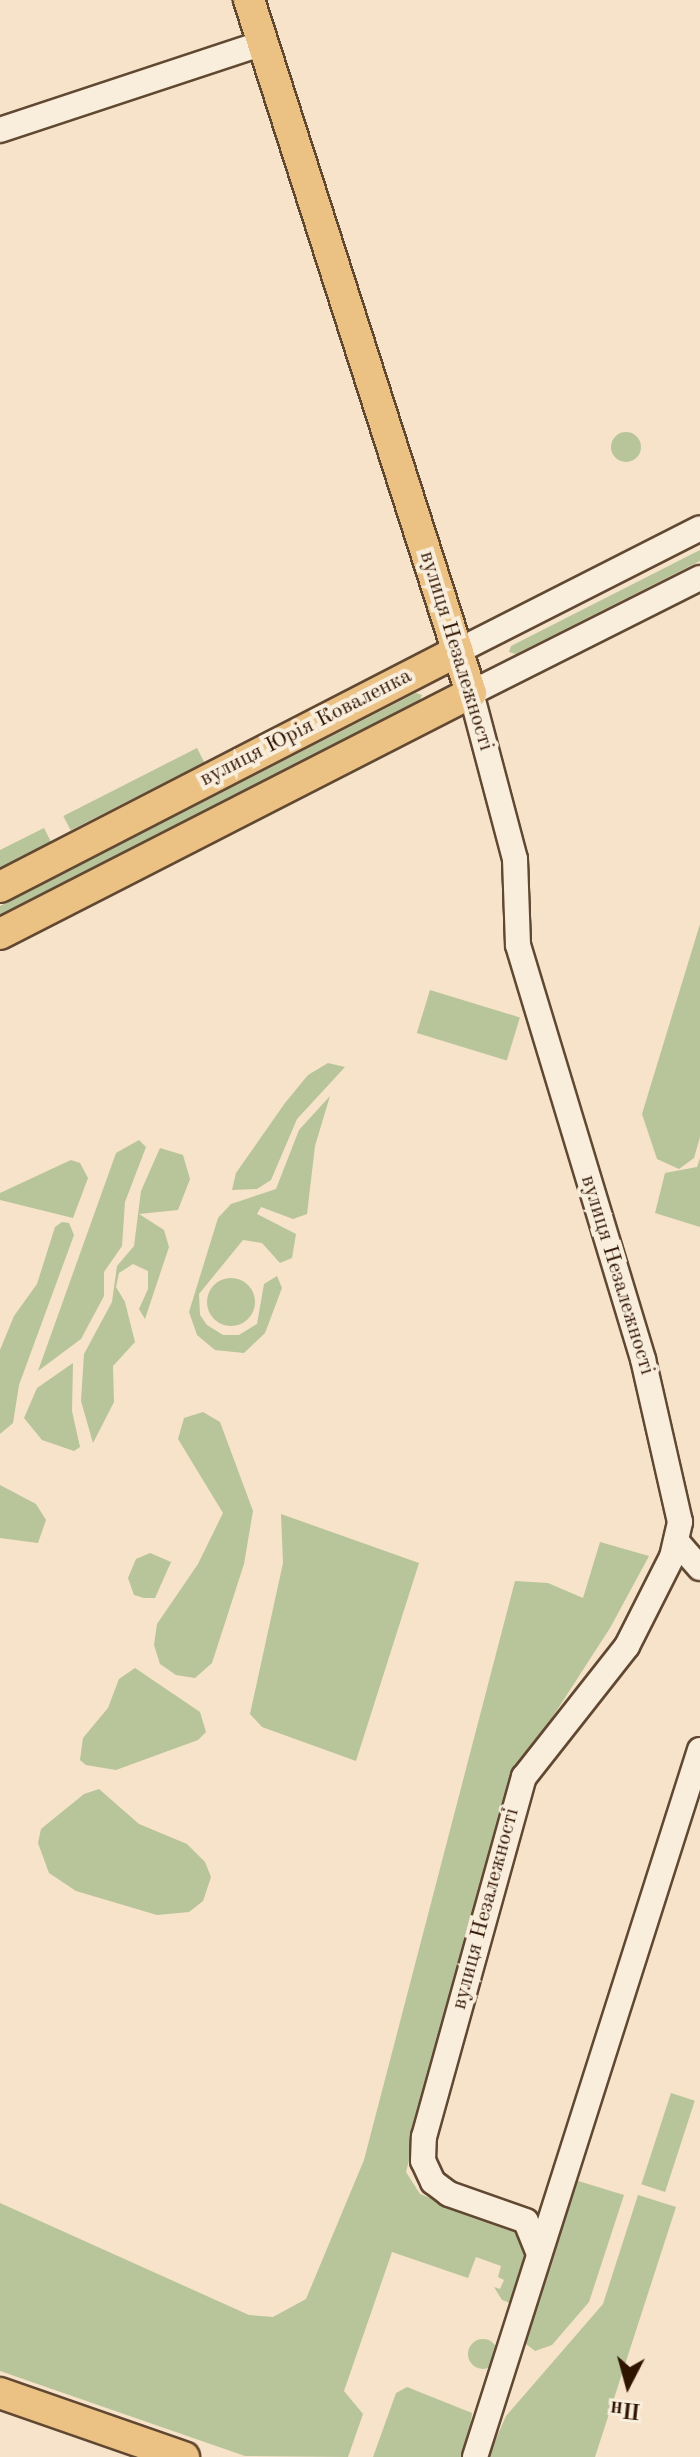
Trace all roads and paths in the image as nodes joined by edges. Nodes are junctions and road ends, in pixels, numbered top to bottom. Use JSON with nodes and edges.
{"nodes":[{"id":1,"x":249,"y":0,"type":"edge"},
{"id":2,"x":263,"y":43,"type":"junction"},
{"id":3,"x":0,"y":130,"type":"edge"},
{"id":4,"x":700,"y":528,"type":"edge"},
{"id":5,"x":700,"y":578,"type":"edge"},
{"id":6,"x":458,"y":651,"type":"junction"},
{"id":7,"x":471,"y":693,"type":"junction"},
{"id":8,"x":0,"y":887,"type":"edge"},
{"id":9,"x":0,"y":934,"type":"edge"},
{"id":10,"x":678,"y":1543,"type":"junction"},
{"id":11,"x":700,"y":1568,"type":"edge"},
{"id":12,"x":700,"y":1750,"type":"edge"},
{"id":13,"x":539,"y":2254,"type":"junction"},
{"id":14,"x":0,"y":2393,"type":"edge"},
{"id":15,"x":184,"y":2457,"type":"edge"},
{"id":16,"x":475,"y":2457,"type":"edge"}],
"edges":[{"from":1,"to":2,"type":"main road","name":"вулиця Незалежності"},
{"from":2,"to":3,"type":"street"},
{"from":2,"to":6,"type":"main road","name":"вулиця Незалежності"},
{"from":4,"to":6,"type":"street","name":"вулиця Юрія Коваленка"},
{"from":5,"to":7,"type":"street","name":"вулиця Юрія Коваленка"},
{"from":6,"to":7,"type":"main road","name":"вулиця Незалежності"},
{"from":6,"to":8,"type":"main road","name":"вулиця Юрія Коваленка"},
{"from":7,"to":9,"type":"main road","name":"вулиця Юрія Коваленка"},
{"from":7,"to":10,"type":"street","name":"вулиця Незалежності"},
{"from":10,"to":11,"type":"street"},
{"from":10,"to":13,"type":"street","name":"вулиця Незалежності"},
{"from":12,"to":13,"type":"street"},
{"from":13,"to":16,"type":"street"},
{"from":14,"to":15,"type":"main road"}]}
